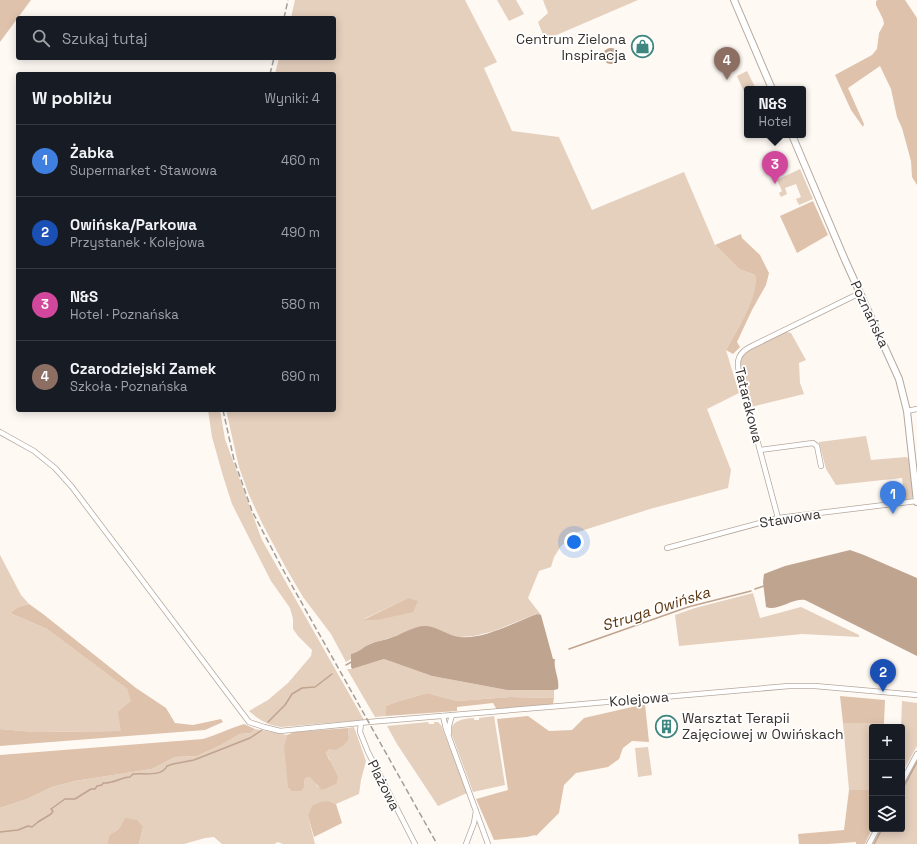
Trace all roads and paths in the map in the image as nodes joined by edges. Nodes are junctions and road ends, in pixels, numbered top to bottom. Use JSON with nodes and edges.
{"nodes":[{"id":1,"x":734,"y":0,"type":"edge"},
{"id":2,"x":771,"y":86,"type":"edge"},
{"id":3,"x":793,"y":138,"type":"edge"},
{"id":4,"x":860,"y":293,"type":"junction"},
{"id":5,"x":917,"y":409,"type":"edge"},
{"id":6,"x":907,"y":411,"type":"junction"},
{"id":7,"x":0,"y":432,"type":"edge"},
{"id":8,"x":760,"y":450,"type":"junction"},
{"id":9,"x":821,"y":466,"type":"dead end"},
{"id":10,"x":917,"y":501,"type":"edge"},
{"id":11,"x":778,"y":518,"type":"junction"},
{"id":12,"x":667,"y":548,"type":"dead end"},
{"id":13,"x":917,"y":695,"type":"edge"},
{"id":14,"x":452,"y":715,"type":"junction"},
{"id":15,"x":443,"y":716,"type":"junction"},
{"id":16,"x":361,"y":723,"type":"junction"},
{"id":17,"x":448,"y":734,"type":"junction"},
{"id":18,"x":917,"y":754,"type":"edge"},
{"id":19,"x":905,"y":776,"type":"edge"},
{"id":20,"x":476,"y":810,"type":"junction"},
{"id":21,"x":473,"y":825,"type":"junction"},
{"id":22,"x":481,"y":826,"type":"junction"},
{"id":23,"x":875,"y":832,"type":"edge"},
{"id":24,"x":415,"y":844,"type":"edge"},
{"id":25,"x":466,"y":844,"type":"edge"},
{"id":26,"x":488,"y":844,"type":"edge"},
{"id":27,"x":869,"y":844,"type":"edge"}],
"edges":[{"from":1,"to":2,"type":"main road"},
{"from":3,"to":4,"type":"main road","name":"Poznańska"},
{"from":4,"to":6,"type":"main road","name":"Poznańska"},
{"from":4,"to":8,"type":"street","name":"Tatarakowa"},
{"from":5,"to":6,"type":"street"},
{"from":6,"to":10,"type":"main road","name":"Poznańska"},
{"from":7,"to":16,"type":"street","name":"Kolejowa"},
{"from":8,"to":9,"type":"street"},
{"from":8,"to":11,"type":"street","name":"Tatarakowa"},
{"from":10,"to":11,"type":"street","name":"Stawowa"},
{"from":11,"to":12,"type":"street","name":"Stawowa"},
{"from":13,"to":14,"type":"street","name":"Kolejowa"},
{"from":14,"to":15,"type":"street","name":"Kolejowa"},
{"from":14,"to":17,"type":"street"},
{"from":15,"to":16,"type":"street","name":"Kolejowa"},
{"from":15,"to":17,"type":"street"},
{"from":16,"to":24,"type":"street","name":"Plażowa"},
{"from":17,"to":20,"type":"street"},
{"from":18,"to":19,"type":"street"},
{"from":20,"to":21,"type":"street"},
{"from":20,"to":22,"type":"street"},
{"from":21,"to":22,"type":"street"},
{"from":21,"to":25,"type":"street"},
{"from":22,"to":26,"type":"street"},
{"from":23,"to":27,"type":"street"}]}
